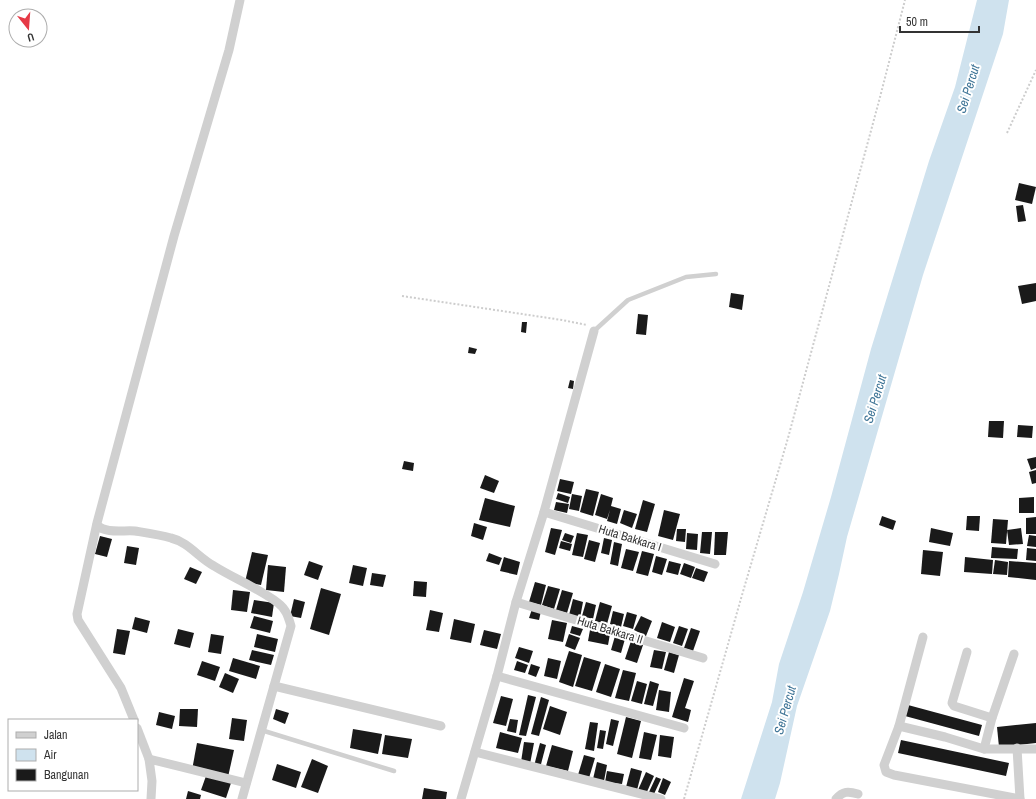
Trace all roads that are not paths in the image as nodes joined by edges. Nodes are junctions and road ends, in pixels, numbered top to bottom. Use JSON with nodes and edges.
{"nodes":[{"id":1,"x":240,"y":0,"type":"edge"},
{"id":2,"x":716,"y":274,"type":"dead end"},
{"id":3,"x":594,"y":331,"type":"joint"},
{"id":4,"x":544,"y":512,"type":"junction"},
{"id":5,"x":97,"y":525,"type":"junction"},
{"id":6,"x":715,"y":564,"type":"dead end"},
{"id":7,"x":516,"y":602,"type":"junction"},
{"id":8,"x":923,"y":637,"type":"dead end"},
{"id":9,"x":967,"y":652,"type":"dead end"},
{"id":10,"x":1014,"y":654,"type":"dead end"},
{"id":11,"x":703,"y":658,"type":"dead end"},
{"id":12,"x":497,"y":676,"type":"junction"},
{"id":13,"x":274,"y":686,"type":"junction"},
{"id":14,"x":992,"y":718,"type":"junction"},
{"id":15,"x":134,"y":719,"type":"edge"},
{"id":16,"x":441,"y":726,"type":"dead end"},
{"id":17,"x":899,"y":726,"type":"junction"},
{"id":18,"x":684,"y":728,"type":"dead end"},
{"id":19,"x":261,"y":730,"type":"junction"},
{"id":20,"x":138,"y":731,"type":"edge"},
{"id":21,"x":1017,"y":748,"type":"junction"},
{"id":22,"x":984,"y":749,"type":"junction"},
{"id":23,"x":1036,"y":749,"type":"edge"},
{"id":24,"x":475,"y":752,"type":"junction"},
{"id":25,"x":149,"y":759,"type":"junction"},
{"id":26,"x":394,"y":770,"type":"dead end"},
{"id":27,"x":246,"y":784,"type":"junction"},
{"id":28,"x":858,"y":794,"type":"dead end"},
{"id":29,"x":151,"y":799,"type":"edge"},
{"id":30,"x":242,"y":799,"type":"edge"},
{"id":31,"x":461,"y":799,"type":"edge"},
{"id":32,"x":661,"y":799,"type":"edge"},
{"id":33,"x":836,"y":799,"type":"edge"},
{"id":34,"x":1020,"y":799,"type":"edge"}],
"edges":[{"from":1,"to":5,"type":"street"},
{"from":2,"to":3,"type":"lane"},
{"from":3,"to":4,"type":"street"},
{"from":4,"to":6,"type":"street","name":"Huta Bakkara I"},
{"from":4,"to":7,"type":"street"},
{"from":5,"to":13,"type":"street"},
{"from":5,"to":15,"type":"street"},
{"from":7,"to":11,"type":"street","name":"Huta Bakkara II"},
{"from":7,"to":12,"type":"street"},
{"from":8,"to":17,"type":"street"},
{"from":9,"to":14,"type":"street"},
{"from":10,"to":14,"type":"street"},
{"from":12,"to":18,"type":"street"},
{"from":12,"to":24,"type":"street"},
{"from":13,"to":16,"type":"street"},
{"from":13,"to":19,"type":"street"},
{"from":14,"to":22,"type":"street"},
{"from":17,"to":22,"type":"street"},
{"from":17,"to":34,"type":"street"},
{"from":19,"to":26,"type":"lane"},
{"from":19,"to":27,"type":"street"},
{"from":20,"to":25,"type":"street"},
{"from":21,"to":22,"type":"street"},
{"from":21,"to":23,"type":"street"},
{"from":21,"to":34,"type":"street"},
{"from":24,"to":31,"type":"street"},
{"from":24,"to":32,"type":"street"},
{"from":25,"to":27,"type":"street"},
{"from":25,"to":29,"type":"street"},
{"from":27,"to":30,"type":"street"},
{"from":28,"to":33,"type":"street"}]}
